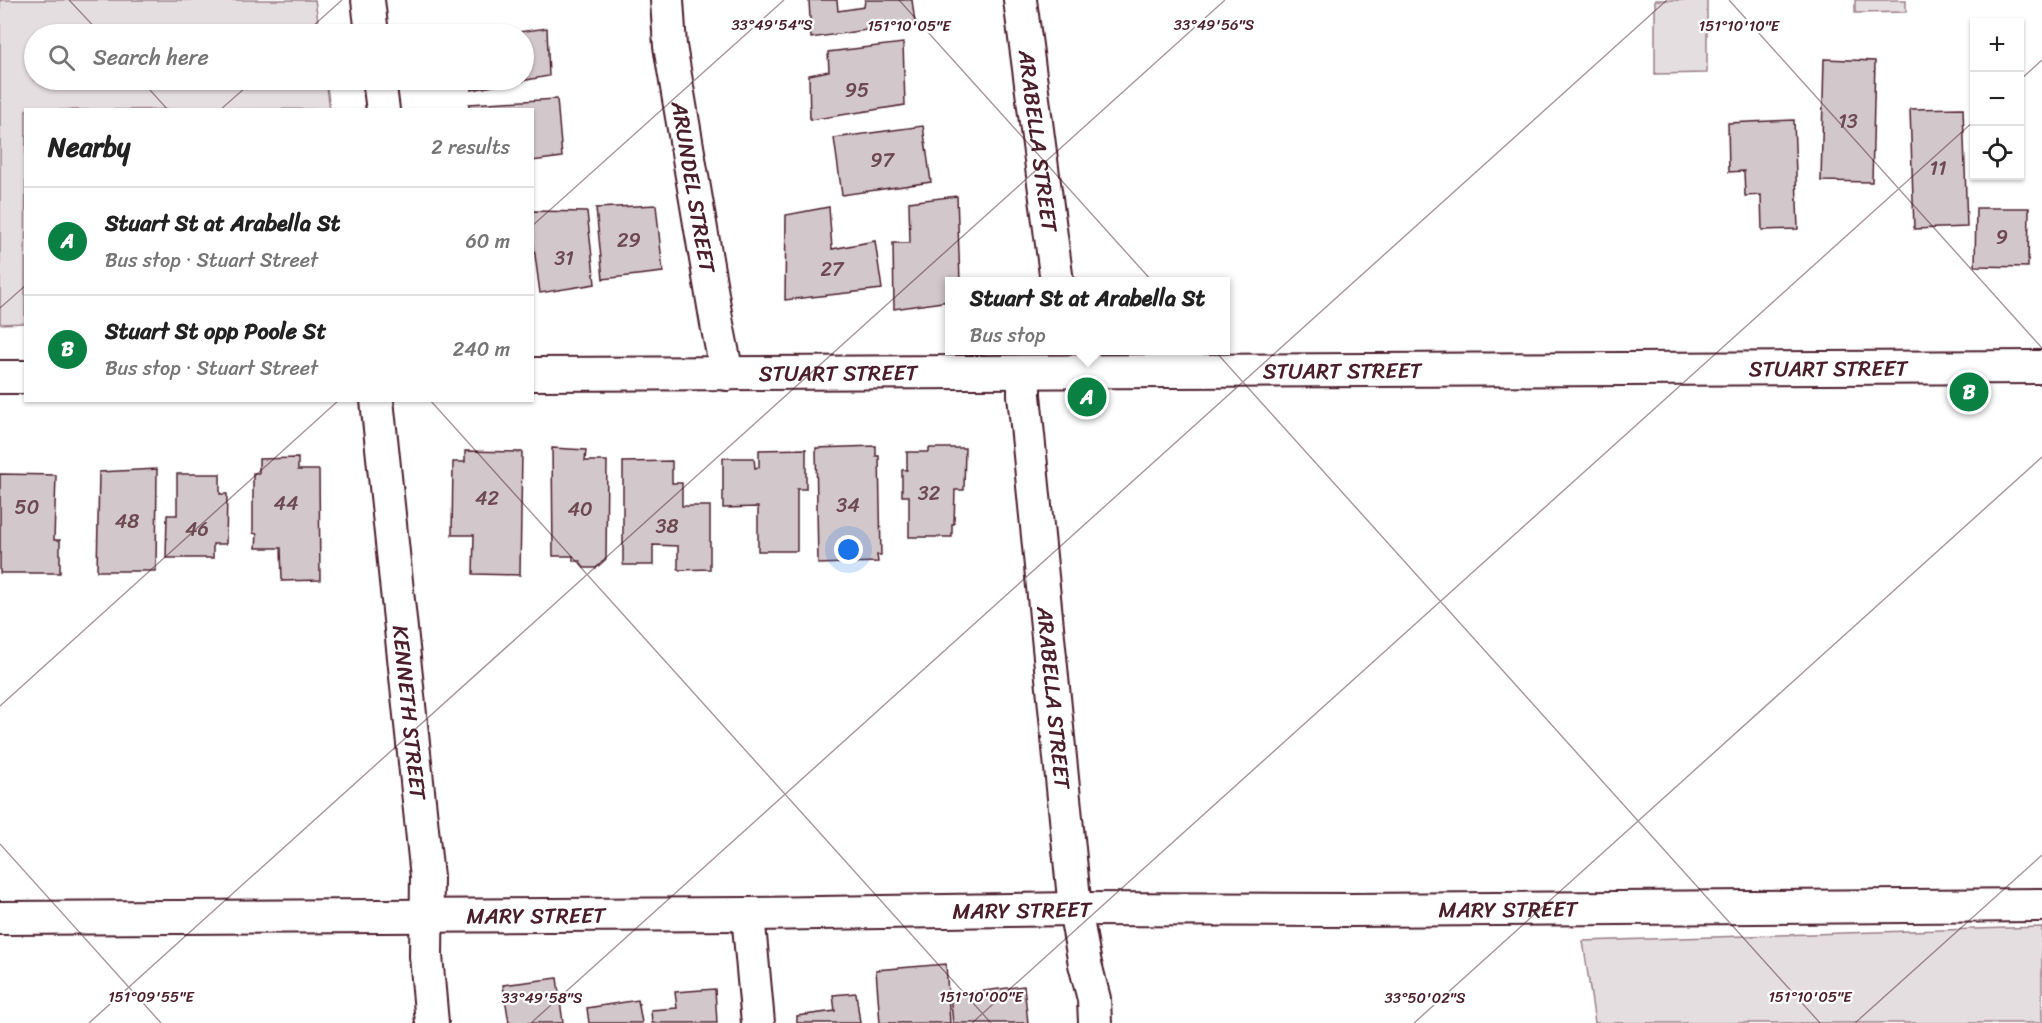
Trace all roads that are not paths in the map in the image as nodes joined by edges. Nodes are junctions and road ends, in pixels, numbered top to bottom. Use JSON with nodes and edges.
{"nodes":[{"id":1,"x":368,"y":0,"type":"edge"},
{"id":2,"x":668,"y":0,"type":"edge"},
{"id":3,"x":1020,"y":0,"type":"edge"},
{"id":4,"x":371,"y":24,"type":"edge"},
{"id":5,"x":380,"y":90,"type":"edge"},
{"id":6,"x":383,"y":108,"type":"edge"},
{"id":7,"x":1056,"y":277,"type":"edge"},
{"id":8,"x":1068,"y":361,"type":"edge"},
{"id":9,"x":2042,"y":367,"type":"edge"},
{"id":10,"x":1024,"y":372,"type":"junction"},
{"id":11,"x":534,"y":374,"type":"edge"},
{"id":12,"x":727,"y":374,"type":"junction"},
{"id":13,"x":0,"y":377,"type":"edge"},
{"id":14,"x":24,"y":377,"type":"edge"},
{"id":15,"x":377,"y":402,"type":"edge"},
{"id":16,"x":2042,"y":905,"type":"edge"},
{"id":17,"x":1075,"y":909,"type":"junction"},
{"id":18,"x":748,"y":914,"type":"junction"},
{"id":19,"x":427,"y":917,"type":"junction"},
{"id":20,"x":0,"y":918,"type":"edge"},
{"id":21,"x":432,"y":1023,"type":"edge"},
{"id":22,"x":759,"y":1023,"type":"edge"},
{"id":23,"x":1095,"y":1023,"type":"edge"}],
"edges":[{"from":1,"to":4,"type":"street"},
{"from":2,"to":12,"type":"street","name":"ARUNDEL STREET"},
{"from":3,"to":7,"type":"street","name":"ARABELLA STREET"},
{"from":5,"to":6,"type":"street"},
{"from":8,"to":9,"type":"street","name":"STUART STREET"},
{"from":8,"to":10,"type":"street","name":"STUART STREET"},
{"from":10,"to":12,"type":"street","name":"STUART STREET"},
{"from":10,"to":17,"type":"street","name":"ARABELLA STREET"},
{"from":11,"to":12,"type":"street","name":"STUART STREET"},
{"from":13,"to":14,"type":"street"},
{"from":15,"to":19,"type":"street","name":"KENNETH STREET"},
{"from":16,"to":17,"type":"street","name":"MARY STREET"},
{"from":17,"to":18,"type":"street","name":"MARY STREET"},
{"from":17,"to":23,"type":"street","name":"ARABELLA STREET"},
{"from":18,"to":19,"type":"street","name":"MARY STREET"},
{"from":18,"to":22,"type":"street"},
{"from":19,"to":20,"type":"street","name":"MARY STREET"},
{"from":19,"to":21,"type":"street","name":"KENNETH STREET"}]}
